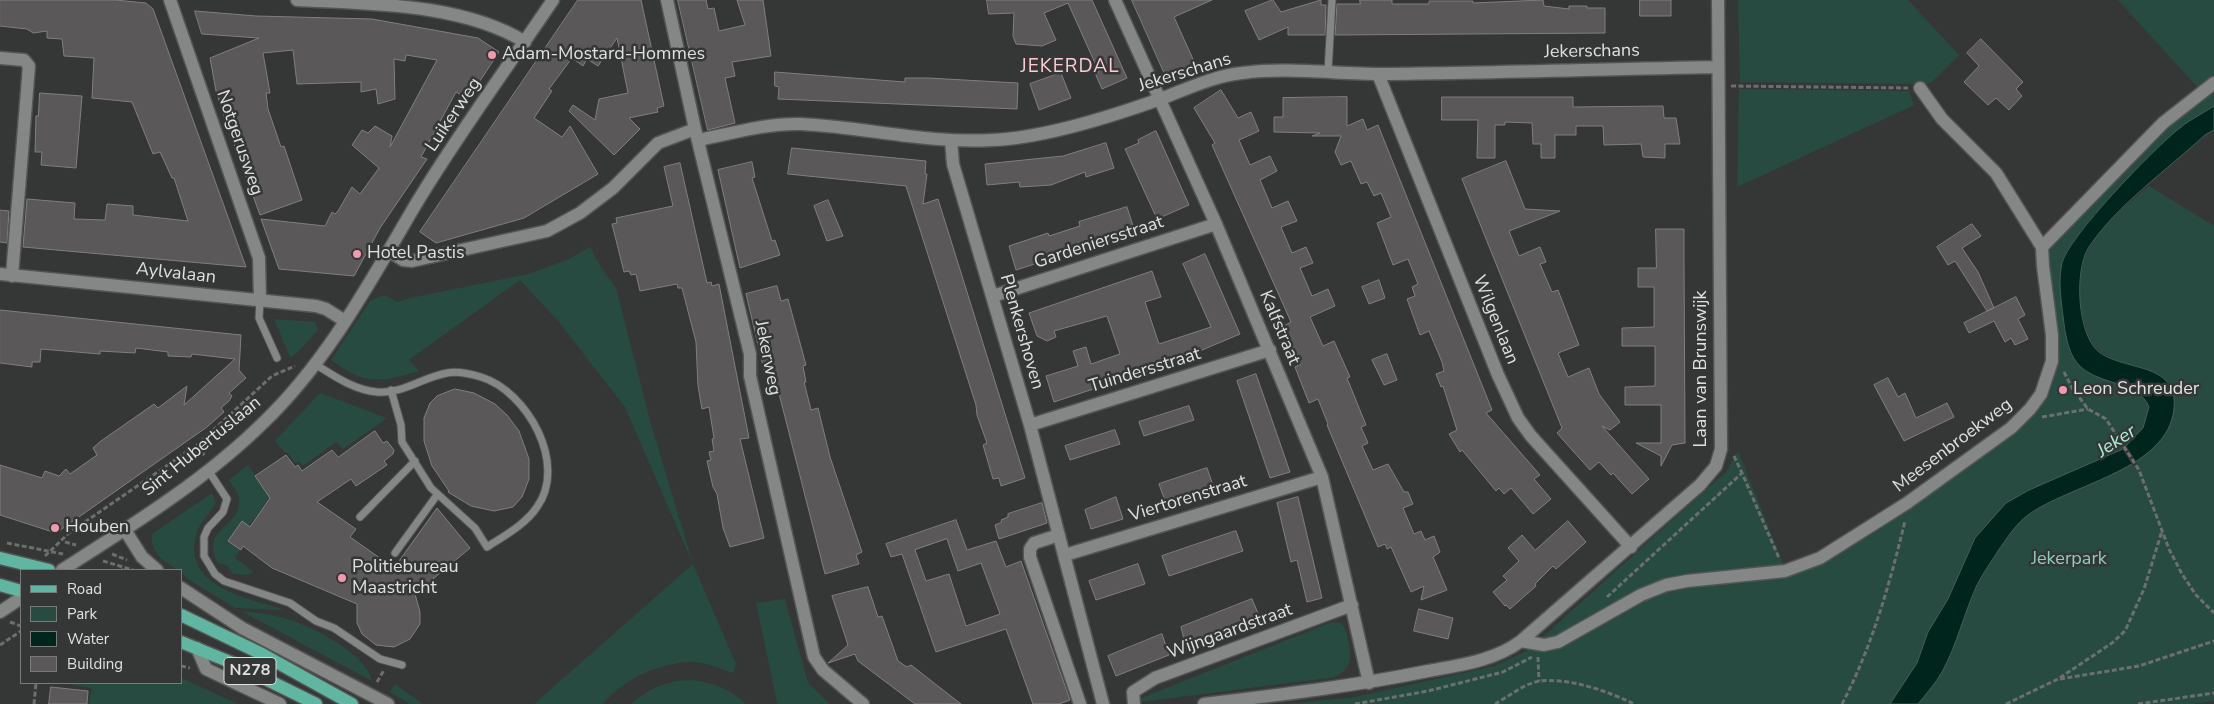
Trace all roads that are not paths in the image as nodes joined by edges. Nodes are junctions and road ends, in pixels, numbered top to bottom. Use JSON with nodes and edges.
{"nodes":[{"id":1,"x":170,"y":0,"type":"edge"},
{"id":2,"x":297,"y":0,"type":"edge"},
{"id":3,"x":553,"y":0,"type":"edge"},
{"id":4,"x":668,"y":0,"type":"edge"},
{"id":5,"x":1115,"y":0,"type":"edge"},
{"id":6,"x":1332,"y":0,"type":"edge"},
{"id":7,"x":1718,"y":0,"type":"edge"},
{"id":8,"x":525,"y":42,"type":"junction"},
{"id":9,"x":0,"y":58,"type":"edge"},
{"id":10,"x":1718,"y":67,"type":"junction"},
{"id":11,"x":1328,"y":72,"type":"junction"},
{"id":12,"x":1378,"y":74,"type":"junction"},
{"id":13,"x":2214,"y":83,"type":"edge"},
{"id":14,"x":1920,"y":88,"type":"road end"},
{"id":15,"x":1160,"y":99,"type":"junction"},
{"id":16,"x":697,"y":134,"type":"junction"},
{"id":17,"x":950,"y":140,"type":"junction"},
{"id":18,"x":1216,"y":224,"type":"junction"},
{"id":19,"x":2042,"y":247,"type":"junction"},
{"id":20,"x":389,"y":251,"type":"junction"},
{"id":21,"x":6,"y":275,"type":"edge"},
{"id":22,"x":993,"y":296,"type":"junction"},
{"id":23,"x":260,"y":300,"type":"junction"},
{"id":24,"x":345,"y":321,"type":"junction"},
{"id":25,"x":1270,"y":350,"type":"junction"},
{"id":26,"x":276,"y":358,"type":"dead end"},
{"id":27,"x":315,"y":364,"type":"junction"},
{"id":28,"x":391,"y":390,"type":"junction"},
{"id":29,"x":1030,"y":425,"type":"junction"},
{"id":30,"x":415,"y":461,"type":"junction"},
{"id":31,"x":207,"y":464,"type":"junction"},
{"id":32,"x":1322,"y":477,"type":"junction"},
{"id":33,"x":437,"y":495,"type":"junction"},
{"id":34,"x":360,"y":517,"type":"dead end"},
{"id":35,"x":125,"y":530,"type":"junction"},
{"id":36,"x":1059,"y":535,"type":"junction"},
{"id":37,"x":1631,"y":547,"type":"junction"},
{"id":38,"x":395,"y":553,"type":"dead end"},
{"id":39,"x":1065,"y":555,"type":"junction"},
{"id":40,"x":1,"y":557,"type":"edge"},
{"id":41,"x":45,"y":569,"type":"edge"},
{"id":42,"x":64,"y":569,"type":"edge"},
{"id":43,"x":156,"y":569,"type":"edge"},
{"id":44,"x":0,"y":585,"type":"edge"},
{"id":45,"x":182,"y":589,"type":"edge"},
{"id":46,"x":20,"y":591,"type":"edge"},
{"id":47,"x":20,"y":599,"type":"edge"},
{"id":48,"x":1352,"y":605,"type":"junction"},
{"id":49,"x":182,"y":615,"type":"edge"},
{"id":50,"x":3,"y":616,"type":"edge"},
{"id":51,"x":250,"y":632,"type":"junction"},
{"id":52,"x":1521,"y":641,"type":"junction"},
{"id":53,"x":182,"y":642,"type":"edge"},
{"id":54,"x":198,"y":648,"type":"junction"},
{"id":55,"x":262,"y":654,"type":"junction"},
{"id":56,"x":402,"y":665,"type":"dead end"},
{"id":57,"x":1369,"y":683,"type":"junction"},
{"id":58,"x":280,"y":704,"type":"edge"},
{"id":59,"x":316,"y":704,"type":"edge"},
{"id":60,"x":352,"y":704,"type":"edge"},
{"id":61,"x":388,"y":704,"type":"edge"},
{"id":62,"x":863,"y":704,"type":"edge"},
{"id":63,"x":1080,"y":704,"type":"edge"},
{"id":64,"x":1102,"y":704,"type":"edge"},
{"id":65,"x":1134,"y":704,"type":"edge"},
{"id":66,"x":1204,"y":704,"type":"edge"}],
"edges":[{"from":1,"to":23,"type":"street","name":"Notgerusweg"},
{"from":2,"to":8,"type":"street"},
{"from":3,"to":8,"type":"street","name":"Luikerweg"},
{"from":4,"to":16,"type":"street","name":"Jekerweg"},
{"from":5,"to":15,"type":"street","name":"Kalfstraat"},
{"from":6,"to":11,"type":"lane"},
{"from":7,"to":10,"type":"street","name":"Laan van Brunswijk"},
{"from":8,"to":20,"type":"street","name":"Luikerweg"},
{"from":9,"to":21,"type":"street"},
{"from":10,"to":12,"type":"street","name":"Jekerschans"},
{"from":10,"to":37,"type":"street","name":"Laan van Brunswijk"},
{"from":11,"to":12,"type":"street","name":"Jekerschans"},
{"from":11,"to":15,"type":"street","name":"Jekerschans"},
{"from":12,"to":37,"type":"street","name":"Wilgenlaan"},
{"from":13,"to":19,"type":"street"},
{"from":14,"to":19,"type":"street"},
{"from":15,"to":17,"type":"street","name":"Jekerschans"},
{"from":15,"to":18,"type":"street","name":"Kalfstraat"},
{"from":16,"to":17,"type":"street","name":"Jekerschans"},
{"from":16,"to":20,"type":"street","name":"Jekerschans"},
{"from":16,"to":62,"type":"street","name":"Jekerweg"},
{"from":17,"to":22,"type":"street","name":"Plenkershoven"},
{"from":18,"to":22,"type":"street","name":"Gardeniersstraat"},
{"from":18,"to":25,"type":"street","name":"Kalfstraat"},
{"from":19,"to":52,"type":"street","name":"Meesenbroekweg"},
{"from":20,"to":24,"type":"street","name":"Sint Hubertuslaan"},
{"from":21,"to":23,"type":"street","name":"Aylvalaan"},
{"from":22,"to":29,"type":"street","name":"Plenkershoven"},
{"from":23,"to":24,"type":"street","name":"Aylvalaan"},
{"from":23,"to":26,"type":"lane"},
{"from":24,"to":27,"type":"street","name":"Sint Hubertuslaan"},
{"from":25,"to":29,"type":"street","name":"Tuindersstraat"},
{"from":25,"to":32,"type":"street","name":"Kalfstraat"},
{"from":27,"to":28,"type":"lane"},
{"from":27,"to":31,"type":"street","name":"Sint Hubertuslaan"},
{"from":28,"to":30,"type":"lane"},
{"from":28,"to":33,"type":"lane"},
{"from":29,"to":36,"type":"street","name":"Plenkershoven"},
{"from":30,"to":33,"type":"lane"},
{"from":30,"to":34,"type":"lane"},
{"from":31,"to":35,"type":"street","name":"Sint Hubertuslaan"},
{"from":31,"to":56,"type":"lane"},
{"from":32,"to":39,"type":"street","name":"Viertorenstraat"},
{"from":32,"to":48,"type":"street","name":"Kalfstraat"},
{"from":33,"to":38,"type":"lane"},
{"from":35,"to":42,"type":"street","name":"Sint Hubertuslaan"},
{"from":35,"to":43,"type":"street"},
{"from":36,"to":39,"type":"street","name":"Plenkershoven"},
{"from":36,"to":63,"type":"street"},
{"from":37,"to":52,"type":"street","name":"Laan van Brunswijk"},
{"from":39,"to":64,"type":"street","name":"Plenkershoven"},
{"from":40,"to":41,"type":"main road"},
{"from":44,"to":46,"type":"main road"},
{"from":45,"to":51,"type":"street"},
{"from":47,"to":50,"type":"street"},
{"from":48,"to":57,"type":"street","name":"Kalfstraat"},
{"from":48,"to":65,"type":"street","name":"Wijngaardstraat"},
{"from":49,"to":55,"type":"main road","number":"N278"},
{"from":51,"to":55,"type":"street"},
{"from":51,"to":61,"type":"street"},
{"from":52,"to":57,"type":"street","name":"Laan van Brunswijk"},
{"from":53,"to":54,"type":"main road","number":"N278"},
{"from":54,"to":58,"type":"street"},
{"from":54,"to":59,"type":"main road","number":"N278"},
{"from":55,"to":60,"type":"main road","number":"N278"},
{"from":57,"to":66,"type":"street"}]}
